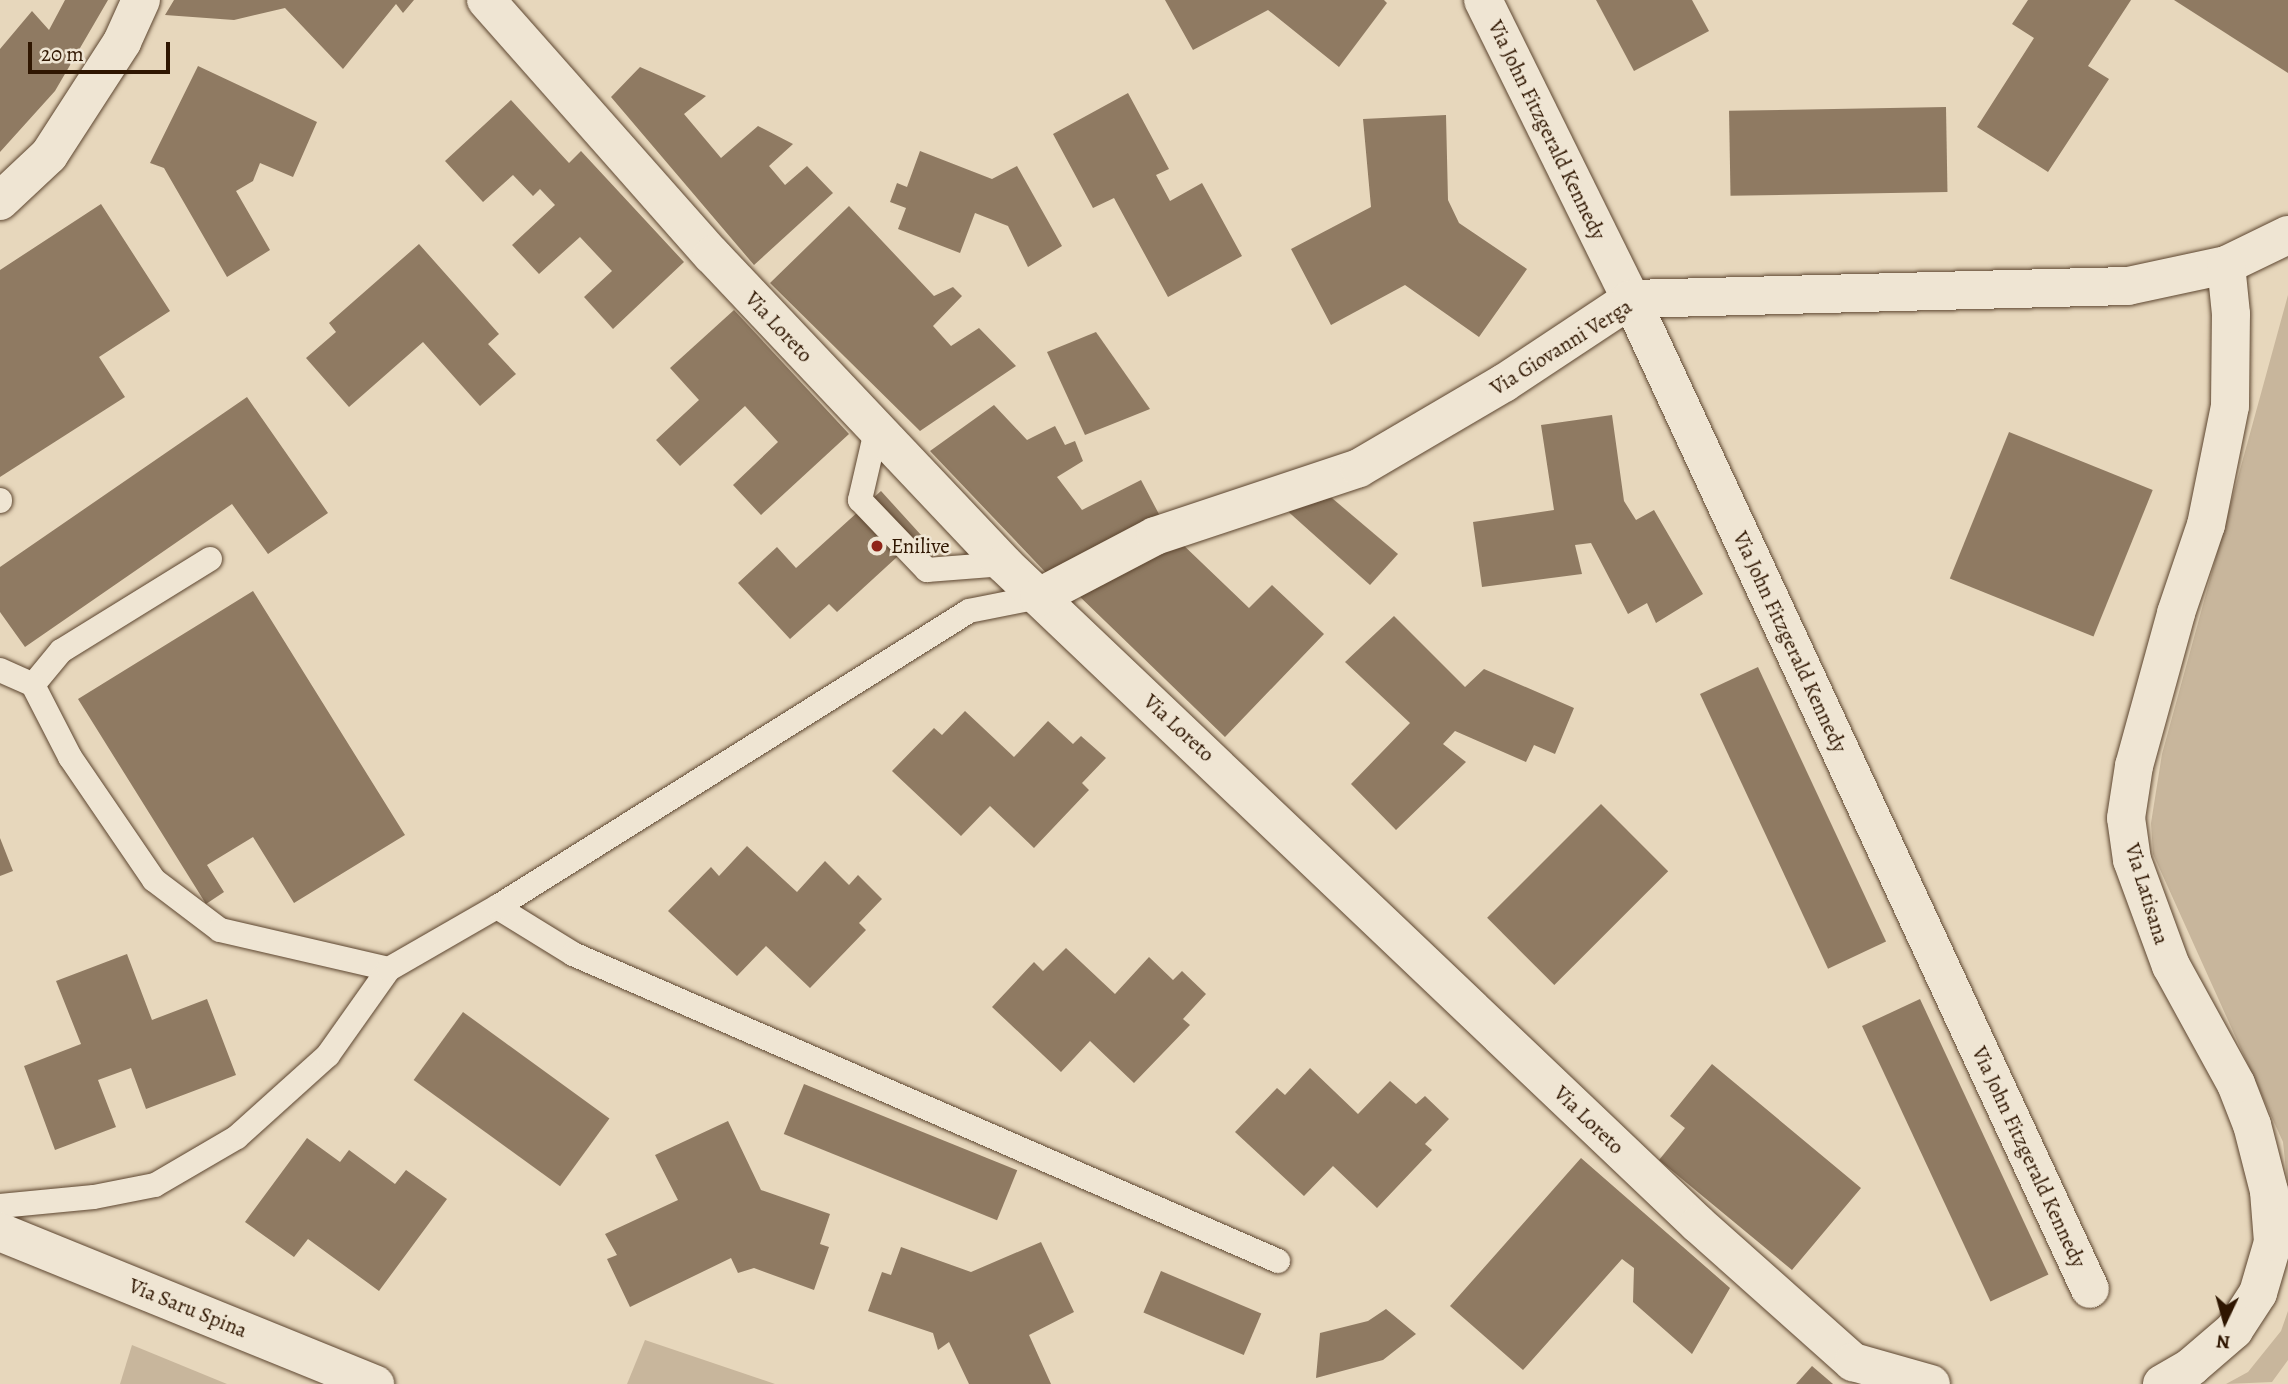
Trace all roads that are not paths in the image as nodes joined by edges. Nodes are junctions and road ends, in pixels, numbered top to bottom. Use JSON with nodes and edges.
{"nodes":[{"id":1,"x":141,"y":0,"type":"edge"},
{"id":2,"x":486,"y":0,"type":"edge"},
{"id":3,"x":1483,"y":0,"type":"edge"},
{"id":4,"x":0,"y":201,"type":"edge"},
{"id":5,"x":2288,"y":236,"type":"edge"},
{"id":6,"x":2226,"y":265,"type":"junction"},
{"id":7,"x":1631,"y":299,"type":"junction"},
{"id":8,"x":876,"y":431,"type":"junction"},
{"id":9,"x":210,"y":559,"type":"dead end"},
{"id":10,"x":1004,"y":564,"type":"junction"},
{"id":11,"x":1038,"y":597,"type":"junction"},
{"id":12,"x":0,"y":670,"type":"edge"},
{"id":13,"x":33,"y":685,"type":"junction"},
{"id":14,"x":497,"y":907,"type":"junction"},
{"id":15,"x":389,"y":969,"type":"junction"},
{"id":16,"x":0,"y":1206,"type":"edge"},
{"id":17,"x":0,"y":1232,"type":"edge"},
{"id":18,"x":1278,"y":1261,"type":"dead end"},
{"id":19,"x":2090,"y":1289,"type":"dead end"},
{"id":20,"x":1866,"y":1373,"type":"edge"},
{"id":21,"x":375,"y":1384,"type":"edge"},
{"id":22,"x":1931,"y":1384,"type":"edge"},
{"id":23,"x":2162,"y":1384,"type":"edge"}],
"edges":[{"from":1,"to":4,"type":"street"},
{"from":2,"to":8,"type":"street","name":"Via Loreto"},
{"from":3,"to":7,"type":"street","name":"Via John Fitzgerald Kennedy"},
{"from":5,"to":6,"type":"street","name":"Via Giovanni Verga"},
{"from":6,"to":7,"type":"street","name":"Via Giovanni Verga"},
{"from":6,"to":23,"type":"street","name":"Via Latisana"},
{"from":7,"to":11,"type":"street","name":"Via Giovanni Verga"},
{"from":7,"to":19,"type":"street","name":"Via John Fitzgerald Kennedy"},
{"from":8,"to":10,"type":"street","name":"Via Loreto"},
{"from":8,"to":10,"type":"lane"},
{"from":9,"to":13,"type":"lane"},
{"from":10,"to":11,"type":"street","name":"Via Loreto"},
{"from":11,"to":14,"type":"lane"},
{"from":11,"to":20,"type":"street","name":"Via Loreto"},
{"from":12,"to":13,"type":"lane"},
{"from":13,"to":15,"type":"lane"},
{"from":14,"to":15,"type":"lane"},
{"from":14,"to":18,"type":"lane"},
{"from":15,"to":16,"type":"lane"},
{"from":17,"to":21,"type":"street","name":"Via Saru Spina"},
{"from":20,"to":22,"type":"street","name":"Via Loreto"}]}
